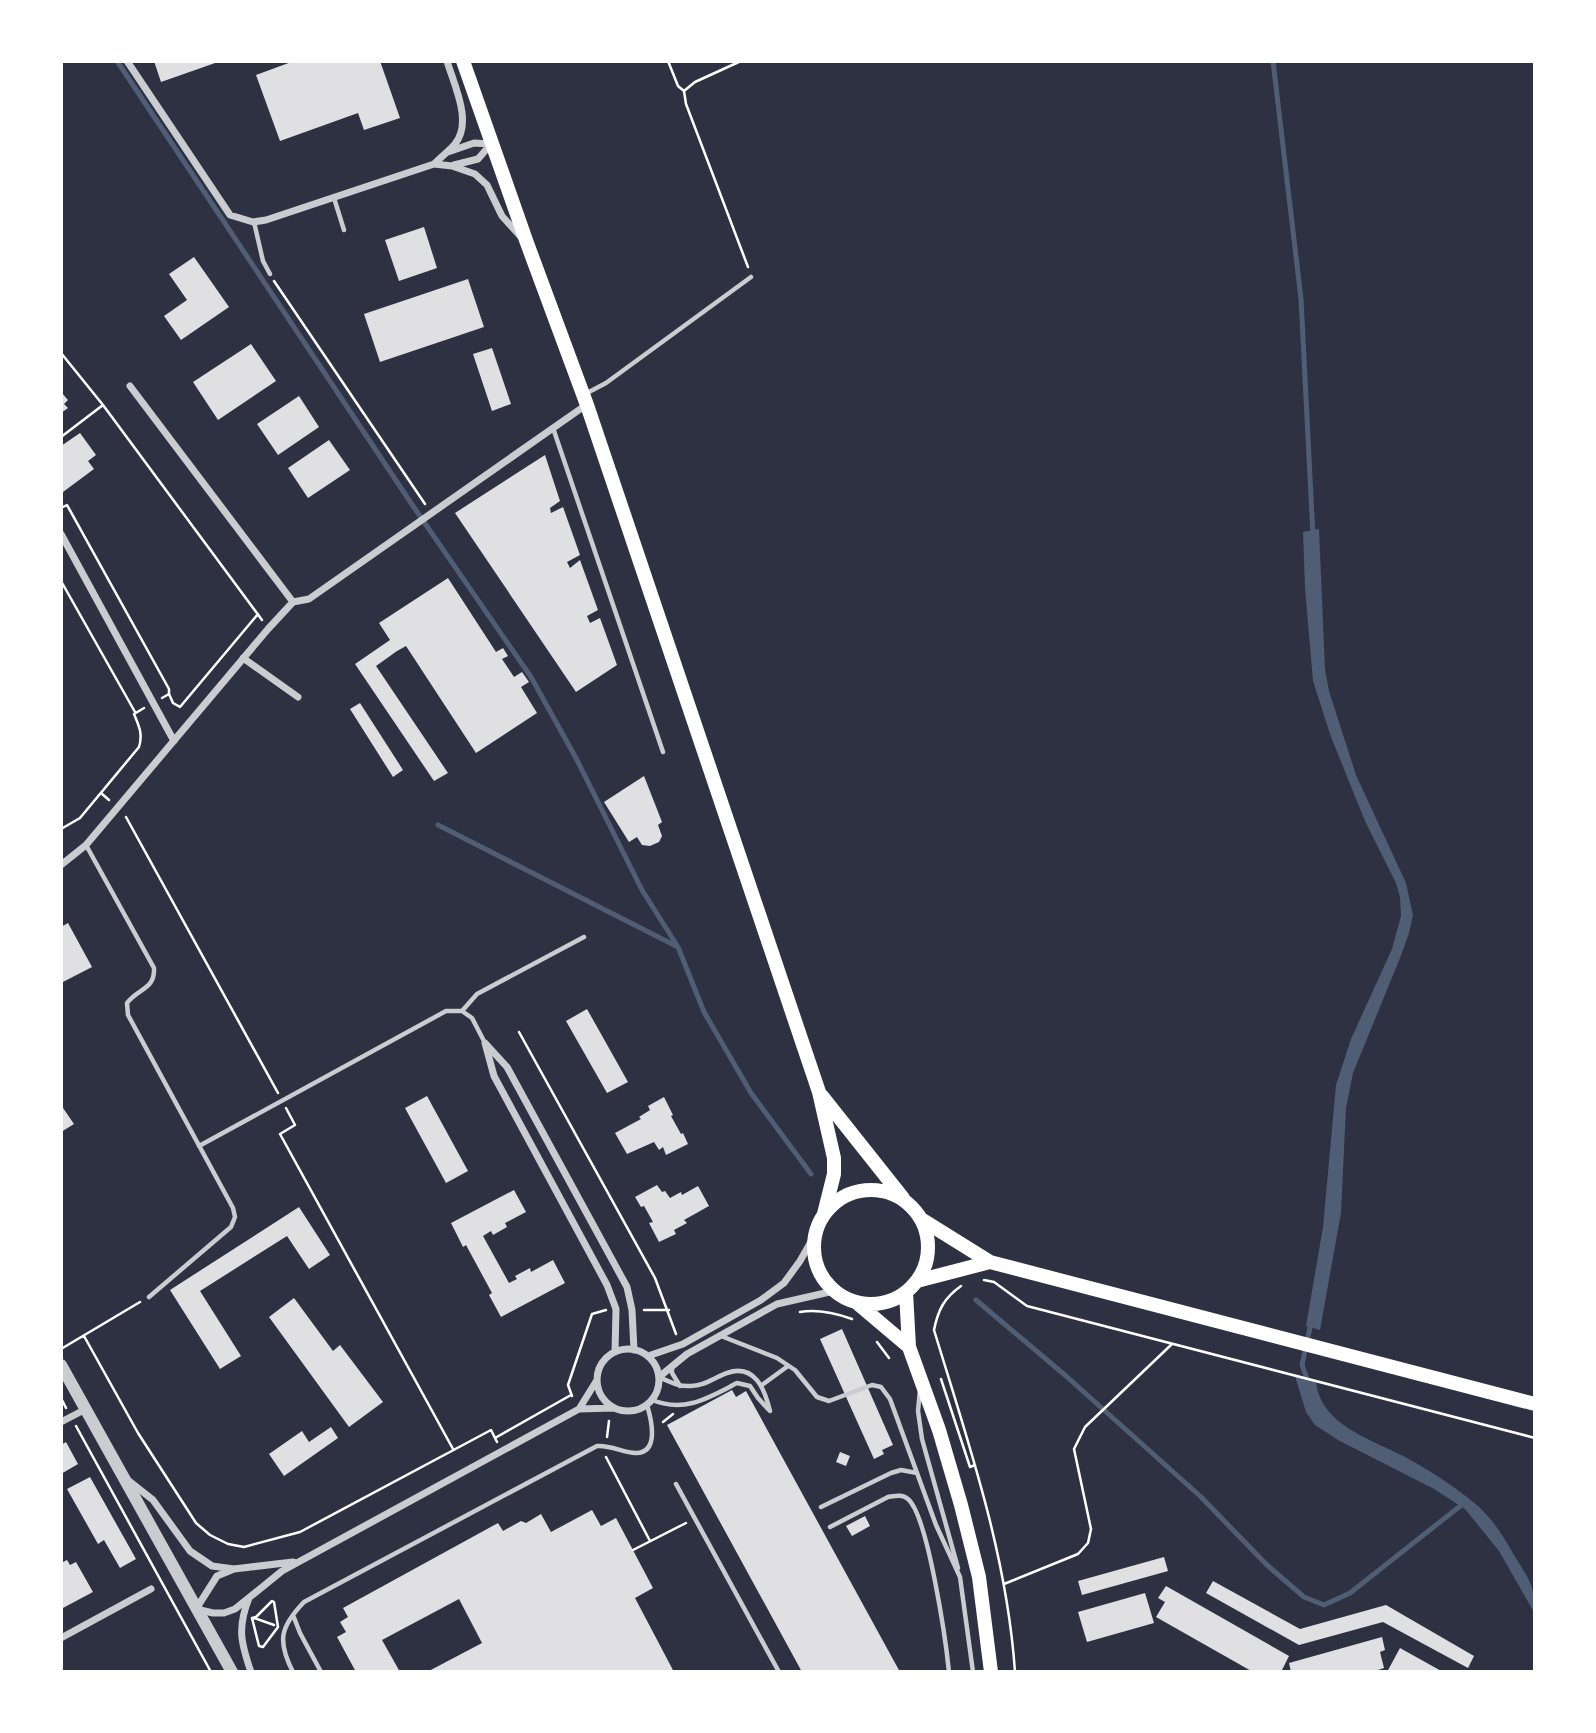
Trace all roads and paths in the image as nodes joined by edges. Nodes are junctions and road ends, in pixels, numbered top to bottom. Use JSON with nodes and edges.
{"nodes":[{"id":1,"x":127,"y":61,"type":"edge"},
{"id":2,"x":447,"y":61,"type":"edge"},
{"id":3,"x":463,"y":61,"type":"edge"},
{"id":4,"x":668,"y":61,"type":"edge"},
{"id":5,"x":741,"y":61,"type":"edge"},
{"id":6,"x":684,"y":91,"type":"junction"},
{"id":7,"x":491,"y":144,"type":"junction"},
{"id":8,"x":445,"y":153,"type":"junction"},
{"id":9,"x":435,"y":164,"type":"junction"},
{"id":10,"x":452,"y":166,"type":"junction"},
{"id":11,"x":334,"y":198,"type":"junction"},
{"id":12,"x":254,"y":222,"type":"junction"},
{"id":13,"x":344,"y":230,"type":"dead end"},
{"id":14,"x":527,"y":243,"type":"junction"},
{"id":15,"x":270,"y":274,"type":"joint"},
{"id":16,"x":751,"y":277,"type":"joint"},
{"id":17,"x":61,"y":353,"type":"edge"},
{"id":18,"x":130,"y":386,"type":"dead end"},
{"id":19,"x":585,"y":400,"type":"junction"},
{"id":20,"x":103,"y":405,"type":"junction"},
{"id":21,"x":553,"y":427,"type":"junction"},
{"id":22,"x":61,"y":437,"type":"edge"},
{"id":23,"x":61,"y":508,"type":"edge"},
{"id":24,"x":430,"y":514,"type":"junction"},
{"id":25,"x":61,"y":534,"type":"edge"},
{"id":26,"x":61,"y":581,"type":"edge"},
{"id":27,"x":293,"y":602,"type":"junction"},
{"id":28,"x":258,"y":614,"type":"junction"},
{"id":29,"x":268,"y":629,"type":"junction"},
{"id":30,"x":243,"y":658,"type":"junction"},
{"id":31,"x":169,"y":694,"type":"junction"},
{"id":32,"x":298,"y":697,"type":"dead end"},
{"id":33,"x":153,"y":703,"type":"junction"},
{"id":34,"x":135,"y":713,"type":"junction"},
{"id":35,"x":174,"y":741,"type":"junction"},
{"id":36,"x":663,"y":752,"type":"dead end"},
{"id":37,"x":101,"y":793,"type":"junction"},
{"id":38,"x":117,"y":809,"type":"junction"},
{"id":39,"x":61,"y":829,"type":"edge"},
{"id":40,"x":86,"y":845,"type":"junction"},
{"id":41,"x":61,"y":865,"type":"edge"},
{"id":42,"x":584,"y":937,"type":"dead end"},
{"id":43,"x":461,"y":1011,"type":"junction"},
{"id":44,"x":519,"y":1032,"type":"dead end"},
{"id":45,"x":485,"y":1042,"type":"junction"},
{"id":46,"x":819,"y":1092,"type":"junction"},
{"id":47,"x":282,"y":1101,"type":"junction"},
{"id":48,"x":199,"y":1146,"type":"junction"},
{"id":49,"x":557,"y":1157,"type":"junction"},
{"id":50,"x":541,"y":1166,"type":"junction"},
{"id":51,"x":906,"y":1202,"type":"junction"},
{"id":52,"x":583,"y":1205,"type":"junction"},
{"id":53,"x":567,"y":1213,"type":"junction"},
{"id":54,"x":824,"y":1214,"type":"junction"},
{"id":55,"x":921,"y":1219,"type":"junction"},
{"id":56,"x":816,"y":1233,"type":"junction"},
{"id":57,"x":990,"y":1262,"type":"junction"},
{"id":58,"x":982,"y":1280,"type":"dead end"},
{"id":59,"x":918,"y":1281,"type":"junction"},
{"id":60,"x":965,"y":1284,"type":"dead end"},
{"id":61,"x":834,"y":1291,"type":"junction"},
{"id":62,"x":906,"y":1293,"type":"junction"},
{"id":63,"x":149,"y":1297,"type":"joint"},
{"id":64,"x":857,"y":1303,"type":"junction"},
{"id":65,"x":616,"y":1308,"type":"junction"},
{"id":66,"x":632,"y":1310,"type":"junction"},
{"id":67,"x":668,"y":1310,"type":"junction"},
{"id":68,"x":790,"y":1314,"type":"dead end"},
{"id":69,"x":855,"y":1321,"type":"dead end"},
{"id":70,"x":872,"y":1334,"type":"dead end"},
{"id":71,"x":84,"y":1336,"type":"junction"},
{"id":72,"x":720,"y":1336,"type":"junction"},
{"id":73,"x":1172,"y":1344,"type":"junction"},
{"id":74,"x":680,"y":1345,"type":"junction"},
{"id":75,"x":909,"y":1347,"type":"junction"},
{"id":76,"x":61,"y":1349,"type":"edge"},
{"id":77,"x":635,"y":1350,"type":"junction"},
{"id":78,"x":615,"y":1352,"type":"junction"},
{"id":79,"x":648,"y":1356,"type":"junction"},
{"id":80,"x":889,"y":1358,"type":"dead end"},
{"id":81,"x":61,"y":1365,"type":"edge"},
{"id":82,"x":672,"y":1366,"type":"junction"},
{"id":83,"x":788,"y":1366,"type":"junction"},
{"id":84,"x":659,"y":1377,"type":"junction"},
{"id":85,"x":597,"y":1378,"type":"junction"},
{"id":86,"x":921,"y":1379,"type":"junction"},
{"id":87,"x":941,"y":1380,"type":"dead end"},
{"id":88,"x":762,"y":1385,"type":"junction"},
{"id":89,"x":681,"y":1386,"type":"junction"},
{"id":90,"x":571,"y":1395,"type":"junction"},
{"id":91,"x":61,"y":1398,"type":"edge"},
{"id":92,"x":650,"y":1403,"type":"junction"},
{"id":93,"x":1535,"y":1404,"type":"edge"},
{"id":94,"x":674,"y":1405,"type":"junction"},
{"id":95,"x":614,"y":1408,"type":"junction"},
{"id":96,"x":86,"y":1409,"type":"junction"},
{"id":97,"x":579,"y":1409,"type":"junction"},
{"id":98,"x":71,"y":1417,"type":"junction"},
{"id":99,"x":609,"y":1421,"type":"dead end"},
{"id":100,"x":61,"y":1422,"type":"edge"},
{"id":101,"x":652,"y":1426,"type":"junction"},
{"id":102,"x":495,"y":1438,"type":"junction"},
{"id":103,"x":1535,"y":1438,"type":"edge"},
{"id":104,"x":605,"y":1446,"type":"junction"},
{"id":105,"x":453,"y":1449,"type":"junction"},
{"id":106,"x":502,"y":1451,"type":"junction"},
{"id":107,"x":975,"y":1465,"type":"junction"},
{"id":108,"x":918,"y":1474,"type":"junction"},
{"id":109,"x":122,"y":1475,"type":"junction"},
{"id":110,"x":676,"y":1484,"type":"dead end"},
{"id":111,"x":821,"y":1507,"type":"dead end"},
{"id":112,"x":695,"y":1518,"type":"junction"},
{"id":113,"x":830,"y":1527,"type":"dead end"},
{"id":114,"x":650,"y":1541,"type":"junction"},
{"id":115,"x":633,"y":1550,"type":"dead end"},
{"id":116,"x":300,"y":1560,"type":"junction"},
{"id":117,"x":233,"y":1569,"type":"junction"},
{"id":118,"x":960,"y":1577,"type":"junction"},
{"id":119,"x":1004,"y":1584,"type":"junction"},
{"id":120,"x":151,"y":1590,"type":"dead end"},
{"id":121,"x":249,"y":1598,"type":"junction"},
{"id":122,"x":196,"y":1609,"type":"junction"},
{"id":123,"x":292,"y":1614,"type":"junction"},
{"id":124,"x":252,"y":1618,"type":"junction"},
{"id":125,"x":278,"y":1627,"type":"junction"},
{"id":126,"x":61,"y":1638,"type":"edge"},
{"id":127,"x":211,"y":1672,"type":"edge"},
{"id":128,"x":232,"y":1672,"type":"edge"},
{"id":129,"x":251,"y":1672,"type":"edge"},
{"id":130,"x":293,"y":1672,"type":"edge"},
{"id":131,"x":321,"y":1672,"type":"edge"},
{"id":132,"x":779,"y":1672,"type":"edge"},
{"id":133,"x":949,"y":1672,"type":"edge"},
{"id":134,"x":973,"y":1672,"type":"edge"},
{"id":135,"x":991,"y":1672,"type":"edge"},
{"id":136,"x":1015,"y":1672,"type":"edge"}],
"edges":[{"from":1,"to":12,"type":"street"},
{"from":2,"to":8,"type":"street"},
{"from":3,"to":7,"type":"main road"},
{"from":4,"to":6,"type":"path"},
{"from":5,"to":6,"type":"path"},
{"from":6,"to":16,"type":"path"},
{"from":7,"to":8,"type":"street"},
{"from":7,"to":10,"type":"street"},
{"from":7,"to":14,"type":"main road"},
{"from":8,"to":9,"type":"street"},
{"from":9,"to":10,"type":"street"},
{"from":9,"to":11,"type":"street"},
{"from":10,"to":14,"type":"street"},
{"from":11,"to":12,"type":"street"},
{"from":11,"to":13,"type":"lane"},
{"from":12,"to":15,"type":"lane"},
{"from":14,"to":19,"type":"main road"},
{"from":15,"to":24,"type":"path"},
{"from":16,"to":19,"type":"lane"},
{"from":17,"to":20,"type":"path"},
{"from":18,"to":27,"type":"street"},
{"from":19,"to":21,"type":"street"},
{"from":19,"to":46,"type":"main road"},
{"from":20,"to":22,"type":"path"},
{"from":20,"to":28,"type":"path"},
{"from":21,"to":24,"type":"street"},
{"from":21,"to":36,"type":"lane"},
{"from":23,"to":31,"type":"path"},
{"from":24,"to":27,"type":"street"},
{"from":25,"to":33,"type":"street"},
{"from":26,"to":34,"type":"path"},
{"from":27,"to":29,"type":"street"},
{"from":28,"to":29,"type":"path"},
{"from":28,"to":31,"type":"path"},
{"from":29,"to":30,"type":"street"},
{"from":30,"to":32,"type":"street"},
{"from":30,"to":35,"type":"street"},
{"from":31,"to":33,"type":"path"},
{"from":33,"to":34,"type":"path"},
{"from":33,"to":35,"type":"street"},
{"from":34,"to":37,"type":"path"},
{"from":35,"to":38,"type":"street"},
{"from":37,"to":38,"type":"path"},
{"from":37,"to":39,"type":"path"},
{"from":38,"to":40,"type":"street"},
{"from":38,"to":47,"type":"path"},
{"from":40,"to":41,"type":"street"},
{"from":40,"to":48,"type":"lane"},
{"from":42,"to":43,"type":"lane"},
{"from":43,"to":45,"type":"lane"},
{"from":43,"to":47,"type":"lane"},
{"from":44,"to":67,"type":"path"},
{"from":45,"to":49,"type":"street"},
{"from":45,"to":50,"type":"street"},
{"from":46,"to":51,"type":"main road"},
{"from":46,"to":54,"type":"main road"},
{"from":47,"to":48,"type":"lane"},
{"from":47,"to":105,"type":"path"},
{"from":48,"to":63,"type":"lane"},
{"from":49,"to":50,"type":"street"},
{"from":49,"to":52,"type":"street"},
{"from":50,"to":53,"type":"street"},
{"from":51,"to":54,"type":"main road"},
{"from":51,"to":55,"type":"main road"},
{"from":52,"to":53,"type":"street"},
{"from":52,"to":66,"type":"street"},
{"from":53,"to":65,"type":"street"},
{"from":54,"to":56,"type":"main road"},
{"from":55,"to":57,"type":"main road"},
{"from":55,"to":59,"type":"main road"},
{"from":56,"to":61,"type":"main road"},
{"from":56,"to":74,"type":"street"},
{"from":57,"to":59,"type":"main road"},
{"from":57,"to":93,"type":"main road"},
{"from":58,"to":73,"type":"path"},
{"from":59,"to":62,"type":"main road"},
{"from":60,"to":107,"type":"path"},
{"from":61,"to":64,"type":"main road"},
{"from":61,"to":72,"type":"street"},
{"from":62,"to":64,"type":"main road"},
{"from":62,"to":75,"type":"main road"},
{"from":63,"to":71,"type":"path"},
{"from":64,"to":75,"type":"main road"},
{"from":65,"to":78,"type":"street"},
{"from":65,"to":90,"type":"path"},
{"from":66,"to":67,"type":"path"},
{"from":66,"to":77,"type":"street"},
{"from":67,"to":74,"type":"path"},
{"from":68,"to":69,"type":"path"},
{"from":70,"to":80,"type":"path"},
{"from":71,"to":76,"type":"path"},
{"from":71,"to":105,"type":"path"},
{"from":72,"to":82,"type":"street"},
{"from":72,"to":83,"type":"lane"},
{"from":73,"to":103,"type":"path"},
{"from":73,"to":119,"type":"path"},
{"from":74,"to":79,"type":"street"},
{"from":75,"to":86,"type":"main road"},
{"from":77,"to":78,"type":"street"},
{"from":77,"to":79,"type":"street"},
{"from":78,"to":85,"type":"street"},
{"from":79,"to":84,"type":"street"},
{"from":81,"to":96,"type":"street"},
{"from":82,"to":84,"type":"street"},
{"from":82,"to":89,"type":"lane"},
{"from":83,"to":88,"type":"lane"},
{"from":83,"to":108,"type":"lane"},
{"from":84,"to":89,"type":"lane"},
{"from":84,"to":92,"type":"street"},
{"from":85,"to":95,"type":"street"},
{"from":85,"to":97,"type":"street"},
{"from":86,"to":118,"type":"lane"},
{"from":86,"to":135,"type":"main road"},
{"from":87,"to":107,"type":"path"},
{"from":88,"to":89,"type":"lane"},
{"from":88,"to":94,"type":"lane"},
{"from":90,"to":97,"type":"path"},
{"from":90,"to":102,"type":"path"},
{"from":91,"to":98,"type":"path"},
{"from":92,"to":94,"type":"lane"},
{"from":92,"to":95,"type":"street"},
{"from":92,"to":101,"type":"lane"},
{"from":94,"to":101,"type":"path"},
{"from":95,"to":97,"type":"street"},
{"from":96,"to":98,"type":"street"},
{"from":96,"to":109,"type":"street"},
{"from":97,"to":106,"type":"street"},
{"from":98,"to":100,"type":"street"},
{"from":98,"to":127,"type":"path"},
{"from":99,"to":104,"type":"path"},
{"from":101,"to":104,"type":"lane"},
{"from":102,"to":105,"type":"path"},
{"from":102,"to":106,"type":"path"},
{"from":104,"to":114,"type":"path"},
{"from":104,"to":123,"type":"lane"},
{"from":106,"to":116,"type":"street"},
{"from":107,"to":119,"type":"path"},
{"from":108,"to":111,"type":"lane"},
{"from":108,"to":118,"type":"lane"},
{"from":109,"to":117,"type":"street"},
{"from":109,"to":122,"type":"street"},
{"from":110,"to":112,"type":"lane"},
{"from":112,"to":114,"type":"path"},
{"from":112,"to":132,"type":"lane"},
{"from":113,"to":133,"type":"lane"},
{"from":114,"to":115,"type":"path"},
{"from":116,"to":117,"type":"street"},
{"from":116,"to":121,"type":"street"},
{"from":117,"to":122,"type":"street"},
{"from":118,"to":134,"type":"lane"},
{"from":119,"to":136,"type":"path"},
{"from":120,"to":126,"type":"street"},
{"from":121,"to":122,"type":"street"},
{"from":121,"to":129,"type":"street"},
{"from":122,"to":128,"type":"street"},
{"from":123,"to":130,"type":"lane"},
{"from":123,"to":131,"type":"lane"},
{"from":124,"to":125,"type":"path"},
{"from":124,"to":125,"type":"path"},
{"from":124,"to":125,"type":"path"}]}
